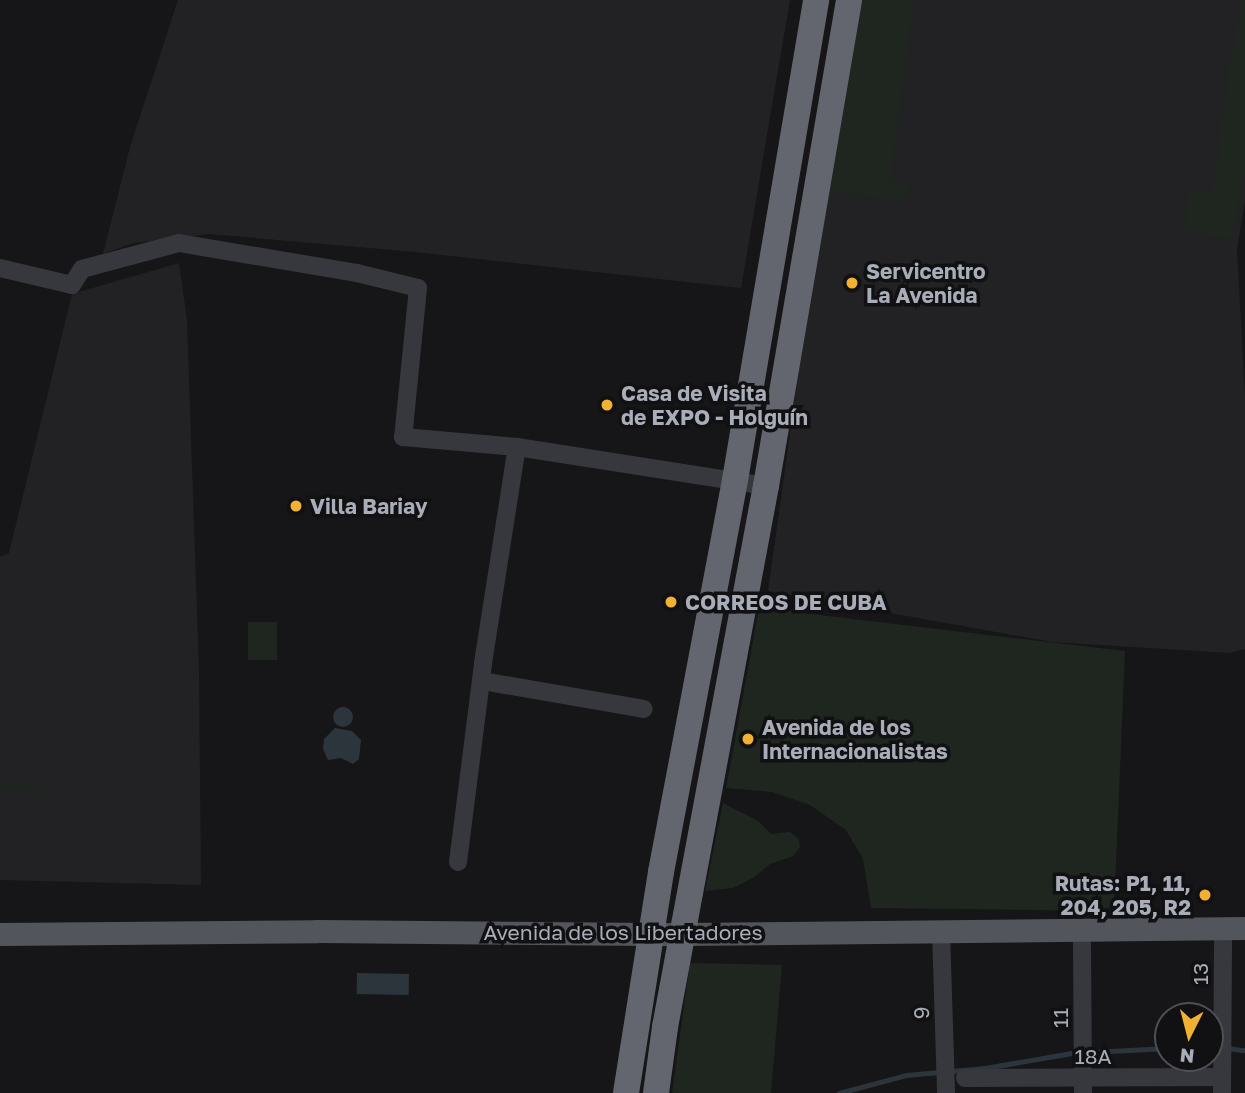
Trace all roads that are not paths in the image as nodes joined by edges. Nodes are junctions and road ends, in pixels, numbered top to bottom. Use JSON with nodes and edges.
{"nodes":[{"id":1,"x":816,"y":0,"type":"edge"},
{"id":2,"x":849,"y":0,"type":"edge"},
{"id":3,"x":0,"y":268,"type":"edge"},
{"id":4,"x":517,"y":447,"type":"junction"},
{"id":5,"x":735,"y":480,"type":"junction"},
{"id":6,"x":766,"y":486,"type":"junction"},
{"id":7,"x":482,"y":681,"type":"junction"},
{"id":8,"x":644,"y":709,"type":"dead end"},
{"id":9,"x":458,"y":862,"type":"dead end"},
{"id":10,"x":1245,"y":928,"type":"edge"},
{"id":11,"x":941,"y":931,"type":"junction"},
{"id":12,"x":651,"y":933,"type":"junction"},
{"id":13,"x":0,"y":934,"type":"edge"},
{"id":14,"x":682,"y":934,"type":"junction"},
{"id":15,"x":1223,"y":939,"type":"dead end"},
{"id":16,"x":1083,"y":943,"type":"dead end"},
{"id":17,"x":965,"y":1078,"type":"dead end"},
{"id":18,"x":1222,"y":1085,"type":"edge"},
{"id":19,"x":1083,"y":1086,"type":"edge"},
{"id":20,"x":626,"y":1093,"type":"edge"},
{"id":21,"x":656,"y":1093,"type":"edge"},
{"id":22,"x":946,"y":1093,"type":"edge"}],
"edges":[{"from":1,"to":5,"type":"highway"},
{"from":2,"to":6,"type":"highway"},
{"from":3,"to":4,"type":"street"},
{"from":4,"to":5,"type":"street"},
{"from":4,"to":7,"type":"street"},
{"from":5,"to":6,"type":"street"},
{"from":5,"to":12,"type":"highway"},
{"from":6,"to":14,"type":"highway"},
{"from":7,"to":8,"type":"street"},
{"from":7,"to":9,"type":"street"},
{"from":10,"to":11,"type":"main road","name":"Avenida de los Libertadores"},
{"from":11,"to":14,"type":"main road","name":"Avenida de los Libertadores"},
{"from":11,"to":22,"type":"street","name":"9"},
{"from":12,"to":13,"type":"main road","name":"Avenida de los Libertadores"},
{"from":12,"to":14,"type":"main road","name":"Avenida de los Libertadores"},
{"from":12,"to":20,"type":"highway"},
{"from":14,"to":21,"type":"highway"},
{"from":15,"to":18,"type":"street","name":"13"},
{"from":16,"to":19,"type":"street","name":"11"},
{"from":17,"to":19,"type":"street","name":"18A"},
{"from":18,"to":19,"type":"street","name":"18A"}]}
